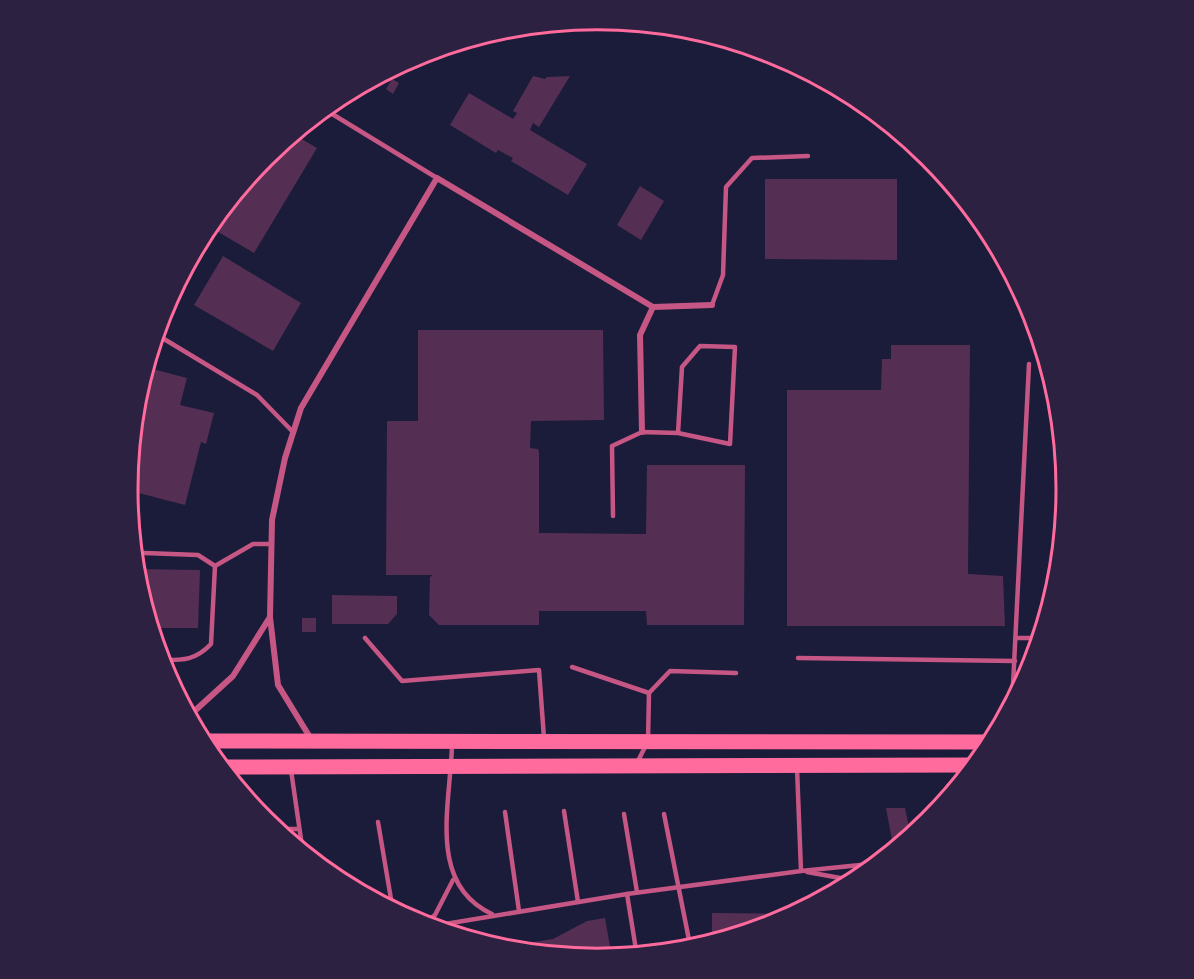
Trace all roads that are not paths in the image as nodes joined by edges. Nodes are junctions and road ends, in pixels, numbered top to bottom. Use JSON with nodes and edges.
{"nodes":[{"id":1,"x":332,"y":114,"type":"edge"},
{"id":2,"x":808,"y":156,"type":"dead end"},
{"id":3,"x":437,"y":178,"type":"junction"},
{"id":4,"x":712,"y":305,"type":"joint"},
{"id":5,"x":653,"y":307,"type":"junction"},
{"id":6,"x":163,"y":339,"type":"edge"},
{"id":7,"x":1029,"y":364,"type":"dead end"},
{"id":8,"x":293,"y":432,"type":"junction"},
{"id":9,"x":642,"y":432,"type":"junction"},
{"id":10,"x":678,"y":433,"type":"junction"},
{"id":11,"x":613,"y":516,"type":"dead end"},
{"id":12,"x":272,"y":544,"type":"junction"},
{"id":13,"x":145,"y":553,"type":"dead end"},
{"id":14,"x":214,"y":566,"type":"junction"},
{"id":15,"x":270,"y":617,"type":"junction"},
{"id":16,"x":365,"y":638,"type":"dead end"},
{"id":17,"x":1016,"y":638,"type":"junction"},
{"id":18,"x":1032,"y":638,"type":"edge"},
{"id":19,"x":798,"y":658,"type":"dead end"},
{"id":20,"x":170,"y":660,"type":"edge"},
{"id":21,"x":1015,"y":661,"type":"junction"},
{"id":22,"x":572,"y":667,"type":"dead end"},
{"id":23,"x":736,"y":673,"type":"dead end"},
{"id":24,"x":1013,"y":683,"type":"edge"},
{"id":25,"x":649,"y":693,"type":"junction"},
{"id":26,"x":195,"y":711,"type":"edge"},
{"id":27,"x":453,"y":739,"type":"junction"},
{"id":28,"x":312,"y":740,"type":"junction"},
{"id":29,"x":212,"y":741,"type":"edge"},
{"id":30,"x":544,"y":741,"type":"junction"},
{"id":31,"x":648,"y":741,"type":"junction"},
{"id":32,"x":981,"y":742,"type":"edge"},
{"id":33,"x":452,"y":765,"type":"junction"},
{"id":34,"x":636,"y":765,"type":"junction"},
{"id":35,"x":965,"y":765,"type":"edge"},
{"id":36,"x":797,"y":766,"type":"junction"},
{"id":37,"x":231,"y":767,"type":"edge"},
{"id":38,"x":290,"y":767,"type":"junction"},
{"id":39,"x":564,"y":811,"type":"dead end"},
{"id":40,"x":505,"y":812,"type":"dead end"},
{"id":41,"x":624,"y":814,"type":"dead end"},
{"id":42,"x":664,"y":814,"type":"dead end"},
{"id":43,"x":378,"y":822,"type":"dead end"},
{"id":44,"x":288,"y":829,"type":"edge"},
{"id":45,"x":299,"y":829,"type":"junction"},
{"id":46,"x":301,"y":841,"type":"edge"},
{"id":47,"x":863,"y":864,"type":"edge"},
{"id":48,"x":801,"y":871,"type":"junction"},
{"id":49,"x":842,"y":878,"type":"edge"},
{"id":50,"x":453,"y":880,"type":"junction"},
{"id":51,"x":677,"y":888,"type":"junction"},
{"id":52,"x":637,"y":892,"type":"junction"},
{"id":53,"x":627,"y":894,"type":"junction"},
{"id":54,"x":391,"y":900,"type":"edge"},
{"id":55,"x":578,"y":902,"type":"junction"},
{"id":56,"x":519,"y":911,"type":"junction"},
{"id":57,"x":492,"y":914,"type":"junction"},
{"id":58,"x":431,"y":918,"type":"edge"},
{"id":59,"x":445,"y":923,"type":"edge"},
{"id":60,"x":689,"y":940,"type":"edge"},
{"id":61,"x":636,"y":947,"type":"edge"}],
"edges":[{"from":1,"to":3,"type":"lane"},
{"from":2,"to":4,"type":"lane"},
{"from":3,"to":5,"type":"street"},
{"from":3,"to":8,"type":"street"},
{"from":4,"to":5,"type":"street"},
{"from":5,"to":9,"type":"street"},
{"from":6,"to":8,"type":"lane"},
{"from":7,"to":17,"type":"lane"},
{"from":8,"to":12,"type":"street"},
{"from":9,"to":10,"type":"lane"},
{"from":9,"to":11,"type":"lane"},
{"from":10,"to":10,"type":"lane"},
{"from":12,"to":14,"type":"lane"},
{"from":12,"to":15,"type":"street"},
{"from":13,"to":14,"type":"lane"},
{"from":14,"to":20,"type":"lane"},
{"from":15,"to":26,"type":"street"},
{"from":15,"to":28,"type":"street"},
{"from":16,"to":30,"type":"lane"},
{"from":17,"to":18,"type":"lane"},
{"from":17,"to":21,"type":"lane"},
{"from":19,"to":21,"type":"lane"},
{"from":21,"to":24,"type":"lane"},
{"from":22,"to":25,"type":"lane"},
{"from":23,"to":25,"type":"lane"},
{"from":25,"to":31,"type":"lane"},
{"from":27,"to":28,"type":"main road"},
{"from":27,"to":30,"type":"main road"},
{"from":27,"to":33,"type":"lane"},
{"from":28,"to":29,"type":"main road"},
{"from":30,"to":31,"type":"main road"},
{"from":31,"to":32,"type":"main road"},
{"from":31,"to":34,"type":"lane"},
{"from":33,"to":34,"type":"main road"},
{"from":33,"to":38,"type":"main road"},
{"from":33,"to":50,"type":"lane"},
{"from":34,"to":36,"type":"main road"},
{"from":35,"to":36,"type":"main road"},
{"from":36,"to":48,"type":"lane"},
{"from":37,"to":38,"type":"main road"},
{"from":38,"to":45,"type":"lane"},
{"from":39,"to":55,"type":"lane"},
{"from":40,"to":56,"type":"lane"},
{"from":41,"to":52,"type":"lane"},
{"from":42,"to":51,"type":"lane"},
{"from":43,"to":54,"type":"lane"},
{"from":44,"to":45,"type":"lane"},
{"from":45,"to":46,"type":"lane"},
{"from":47,"to":48,"type":"lane"},
{"from":48,"to":49,"type":"lane"},
{"from":48,"to":51,"type":"lane"},
{"from":50,"to":57,"type":"lane"},
{"from":50,"to":58,"type":"lane"},
{"from":51,"to":52,"type":"lane"},
{"from":51,"to":60,"type":"lane"},
{"from":52,"to":53,"type":"lane"},
{"from":53,"to":55,"type":"lane"},
{"from":53,"to":61,"type":"lane"},
{"from":55,"to":56,"type":"lane"},
{"from":56,"to":57,"type":"lane"},
{"from":57,"to":59,"type":"lane"}]}
